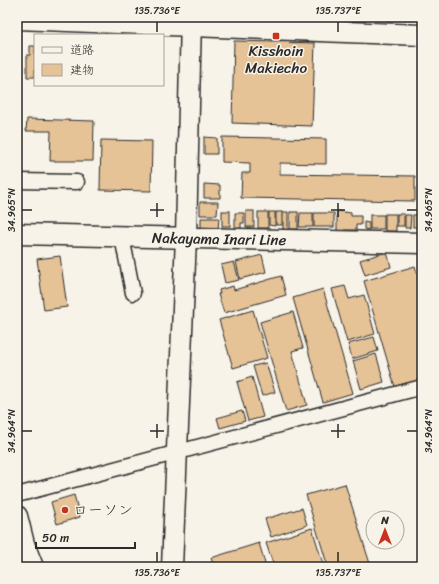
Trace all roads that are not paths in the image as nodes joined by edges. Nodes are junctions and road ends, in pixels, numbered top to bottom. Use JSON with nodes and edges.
{"nodes":[{"id":1,"x":17,"y":19,"type":"edge"},
{"id":2,"x":191,"y":21,"type":"edge"},
{"id":3,"x":422,"y":35,"type":"edge"},
{"id":4,"x":17,"y":181,"type":"edge"},
{"id":5,"x":77,"y":182,"type":"dead end"},
{"id":6,"x":17,"y":234,"type":"edge"},
{"id":7,"x":122,"y":237,"type":"junction"},
{"id":8,"x":186,"y":238,"type":"junction"},
{"id":9,"x":422,"y":243,"type":"edge"},
{"id":10,"x":133,"y":293,"type":"dead end"},
{"id":11,"x":422,"y":387,"type":"edge"},
{"id":12,"x":177,"y":451,"type":"junction"},
{"id":13,"x":17,"y":495,"type":"edge"},
{"id":14,"x":17,"y":516,"type":"edge"},
{"id":15,"x":33,"y":567,"type":"edge"},
{"id":16,"x":172,"y":567,"type":"edge"}],
"edges":[{"from":1,"to":2,"type":"street"},
{"from":2,"to":3,"type":"street"},
{"from":2,"to":8,"type":"street"},
{"from":4,"to":5,"type":"street"},
{"from":6,"to":7,"type":"street","name":"Nakayama Inari Line"},
{"from":7,"to":8,"type":"street","name":"Nakayama Inari Line"},
{"from":7,"to":10,"type":"street"},
{"from":8,"to":9,"type":"street","name":"Nakayama Inari Line"},
{"from":8,"to":12,"type":"street"},
{"from":11,"to":12,"type":"street"},
{"from":12,"to":13,"type":"street"},
{"from":12,"to":16,"type":"street"},
{"from":14,"to":15,"type":"street"}]}
